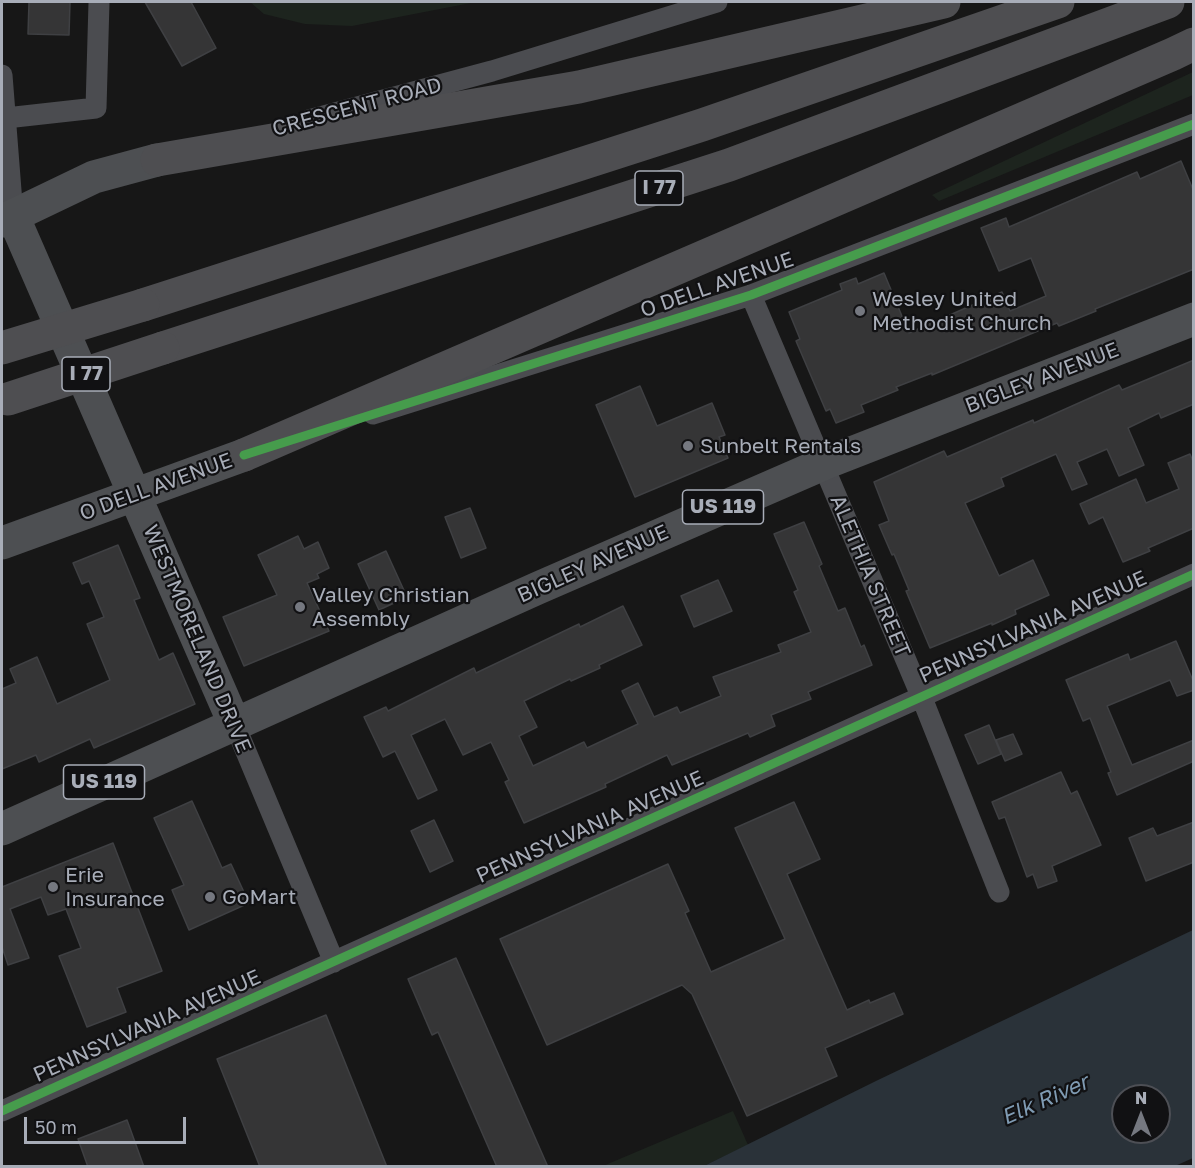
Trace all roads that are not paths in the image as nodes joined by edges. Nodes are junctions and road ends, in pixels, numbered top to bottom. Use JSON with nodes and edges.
{"nodes":[{"id":1,"x":99,"y":2,"type":"edge"},
{"id":2,"x":717,"y":2,"type":"edge"},
{"id":3,"x":944,"y":2,"type":"edge"},
{"id":4,"x":1058,"y":2,"type":"edge"},
{"id":5,"x":1158,"y":6,"type":"edge"},
{"id":6,"x":1184,"y":49,"type":"edge"},
{"id":7,"x":2,"y":75,"type":"edge"},
{"id":8,"x":6,"y":118,"type":"junction"},
{"id":9,"x":1194,"y":124,"type":"edge"},
{"id":10,"x":157,"y":160,"type":"junction"},
{"id":11,"x":7,"y":218,"type":"edge"},
{"id":12,"x":751,"y":295,"type":"junction"},
{"id":13,"x":1194,"y":319,"type":"edge"},
{"id":14,"x":2,"y":348,"type":"edge"},
{"id":15,"x":5,"y":400,"type":"edge"},
{"id":16,"x":244,"y":455,"type":"junction"},
{"id":17,"x":823,"y":464,"type":"junction"},
{"id":18,"x":135,"y":496,"type":"junction"},
{"id":19,"x":2,"y":543,"type":"edge"},
{"id":20,"x":1194,"y":574,"type":"edge"},
{"id":21,"x":922,"y":698,"type":"junction"},
{"id":22,"x":234,"y":723,"type":"junction"},
{"id":23,"x":2,"y":829,"type":"edge"},
{"id":24,"x":999,"y":892,"type":"dead end"},
{"id":25,"x":334,"y":962,"type":"junction"},
{"id":26,"x":2,"y":1111,"type":"edge"}],
"edges":[{"from":1,"to":8,"type":"street"},
{"from":2,"to":10,"type":"street","name":"CRESCENT ROAD"},
{"from":3,"to":10,"type":"highway"},
{"from":4,"to":14,"type":"highway","number":"I 77","bridge":true},
{"from":5,"to":15,"type":"highway","number":"I 77","bridge":true},
{"from":6,"to":16,"type":"highway"},
{"from":7,"to":8,"type":"street","name":"WESTMORELAND DRIVE"},
{"from":8,"to":11,"type":"street","name":"WESTMORELAND DRIVE"},
{"from":9,"to":12,"type":"street","name":"O DELL AVENUE"},
{"from":10,"to":11,"type":"main road","name":"CRESCENT ROAD"},
{"from":11,"to":18,"type":"main road","name":"WESTMORELAND DRIVE"},
{"from":12,"to":16,"type":"street","name":"O DELL AVENUE"},
{"from":12,"to":17,"type":"street","name":"ALETHIA STREET"},
{"from":13,"to":17,"type":"main road","name":"BIGLEY AVENUE","number":"US 119"},
{"from":16,"to":18,"type":"main road","name":"O DELL AVENUE"},
{"from":17,"to":21,"type":"street","name":"ALETHIA STREET"},
{"from":17,"to":22,"type":"main road","name":"BIGLEY AVENUE","number":"US 119"},
{"from":18,"to":19,"type":"main road","name":"O DELL AVENUE"},
{"from":18,"to":22,"type":"main road","name":"WESTMORELAND DRIVE"},
{"from":20,"to":21,"type":"street","name":"PENNSYLVANIA AVENUE"},
{"from":21,"to":24,"type":"street","name":"ALETHIA STREET"},
{"from":21,"to":25,"type":"street","name":"PENNSYLVANIA AVENUE"},
{"from":22,"to":23,"type":"main road","name":"BIGLEY AVENUE","number":"US 119"},
{"from":22,"to":25,"type":"street","name":"WESTMORELAND DRIVE"},
{"from":25,"to":26,"type":"street","name":"PENNSYLVANIA AVENUE"}]}
